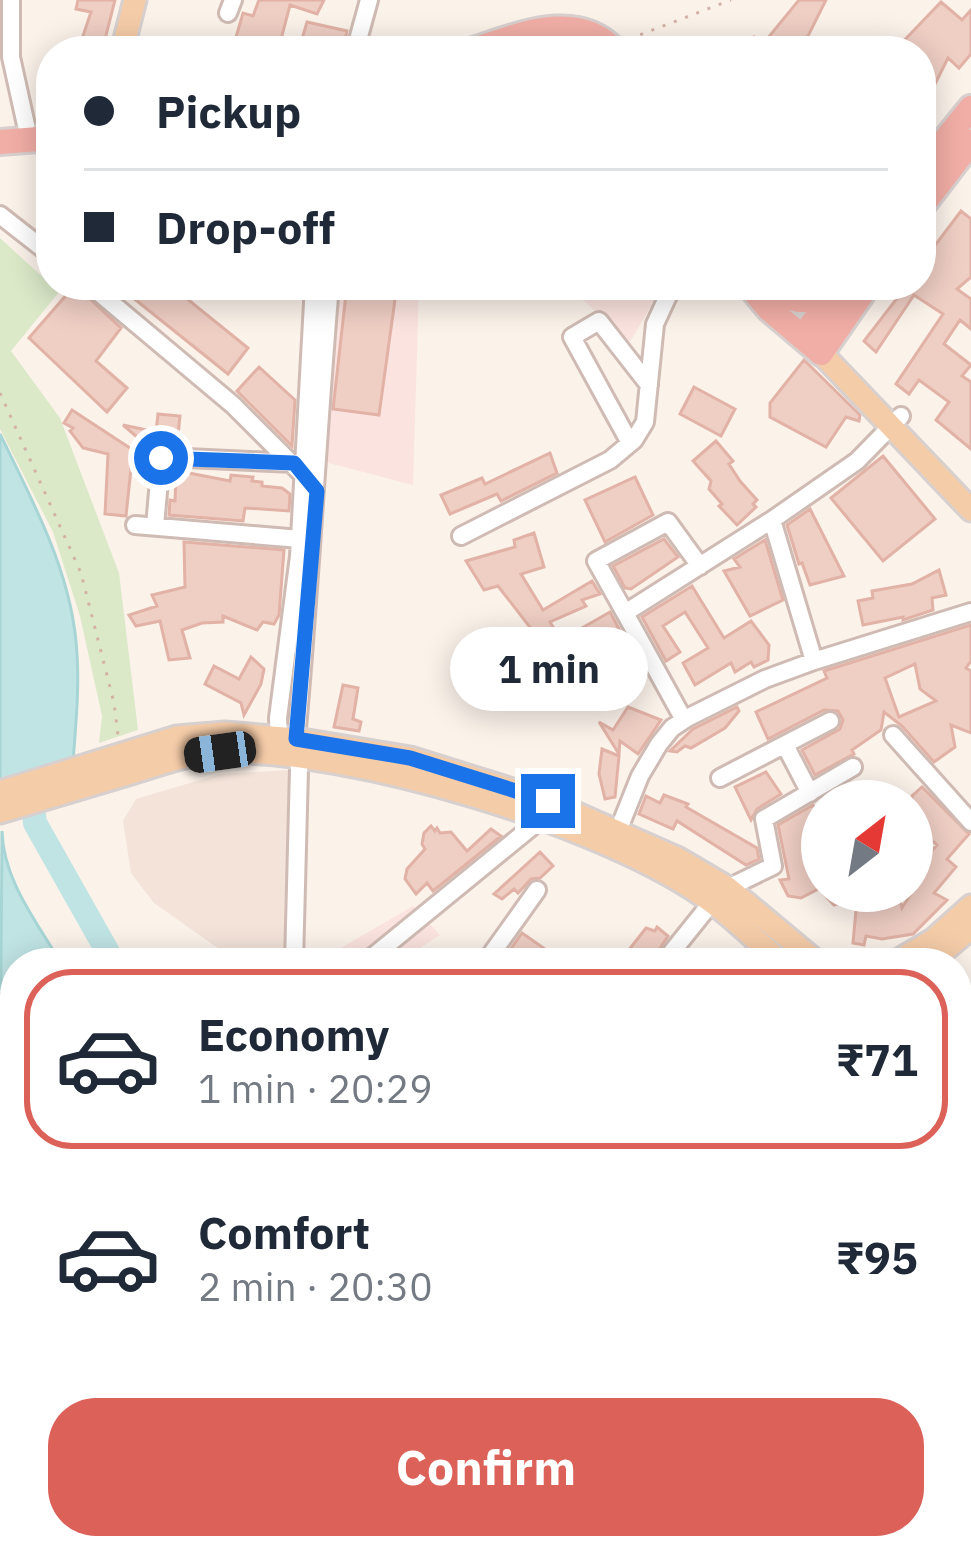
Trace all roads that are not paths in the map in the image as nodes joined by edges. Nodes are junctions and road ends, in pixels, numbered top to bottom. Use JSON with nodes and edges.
{"nodes":[{"id":1,"x":11,"y":0,"type":"edge"},
{"id":2,"x":135,"y":0,"type":"edge"},
{"id":3,"x":370,"y":0,"type":"edge"},
{"id":4,"x":126,"y":36,"type":"edge"},
{"id":5,"x":359,"y":36,"type":"edge"},
{"id":6,"x":515,"y":36,"type":"edge"},
{"id":7,"x":595,"y":36,"type":"edge"},
{"id":8,"x":971,"y":108,"type":"edge"},
{"id":9,"x":26,"y":126,"type":"edge"},
{"id":10,"x":36,"y":139,"type":"edge"},
{"id":11,"x":0,"y":142,"type":"edge"},
{"id":12,"x":971,"y":142,"type":"edge"},
{"id":13,"x":936,"y":151,"type":"edge"},
{"id":14,"x":936,"y":188,"type":"edge"},
{"id":15,"x":0,"y":215,"type":"edge"},
{"id":16,"x":36,"y":243,"type":"edge"},
{"id":17,"x":109,"y":300,"type":"edge"},
{"id":18,"x":313,"y":300,"type":"edge"},
{"id":19,"x":329,"y":300,"type":"edge"},
{"id":20,"x":666,"y":300,"type":"edge"},
{"id":21,"x":773,"y":300,"type":"edge"},
{"id":22,"x":833,"y":300,"type":"edge"},
{"id":23,"x":854,"y":300,"type":"edge"},
{"id":24,"x":815,"y":340,"type":"junction"},
{"id":25,"x":649,"y":385,"type":"junction"},
{"id":26,"x":897,"y":421,"type":"junction"},
{"id":27,"x":630,"y":443,"type":"junction"},
{"id":28,"x":298,"y":467,"type":"junction"},
{"id":29,"x":317,"y":491,"type":"junction"},
{"id":30,"x":971,"y":491,"type":"edge"},
{"id":31,"x":971,"y":510,"type":"edge"},
{"id":32,"x":772,"y":520,"type":"junction"},
{"id":33,"x":135,"y":524,"type":"dead end"},
{"id":34,"x":155,"y":526,"type":"junction"},
{"id":35,"x":461,"y":536,"type":"dead end"},
{"id":36,"x":300,"y":539,"type":"junction"},
{"id":37,"x":700,"y":566,"type":"junction"},
{"id":38,"x":971,"y":612,"type":"edge"},
{"id":39,"x":625,"y":613,"type":"junction"},
{"id":40,"x":814,"y":661,"type":"junction"},
{"id":41,"x":684,"y":720,"type":"junction"},
{"id":42,"x":830,"y":721,"type":"dead end"},
{"id":43,"x":893,"y":735,"type":"dead end"},
{"id":44,"x":290,"y":744,"type":"junction"},
{"id":45,"x":785,"y":745,"type":"junction"},
{"id":46,"x":181,"y":747,"type":"junction"},
{"id":47,"x":854,"y":767,"type":"dead end"},
{"id":48,"x":720,"y":778,"type":"dead end"},
{"id":49,"x":803,"y":780,"type":"edge"},
{"id":50,"x":832,"y":780,"type":"edge"},
{"id":51,"x":0,"y":792,"type":"edge"},
{"id":52,"x":801,"y":798,"type":"edge"},
{"id":53,"x":0,"y":812,"type":"edge"},
{"id":54,"x":540,"y":820,"type":"junction"},
{"id":55,"x":971,"y":822,"type":"edge"},
{"id":56,"x":618,"y":831,"type":"junction"},
{"id":57,"x":538,"y":890,"type":"dead end"},
{"id":58,"x":720,"y":895,"type":"junction"},
{"id":59,"x":971,"y":906,"type":"edge"},
{"id":60,"x":971,"y":928,"type":"edge"},
{"id":61,"x":294,"y":948,"type":"edge"},
{"id":62,"x":382,"y":948,"type":"edge"},
{"id":63,"x":496,"y":948,"type":"edge"},
{"id":64,"x":676,"y":948,"type":"edge"},
{"id":65,"x":768,"y":948,"type":"edge"},
{"id":66,"x":796,"y":948,"type":"edge"},
{"id":67,"x":919,"y":948,"type":"edge"},
{"id":68,"x":947,"y":948,"type":"edge"}],
"edges":[{"from":1,"to":9,"type":"street"},
{"from":2,"to":4,"type":"main road"},
{"from":3,"to":5,"type":"street"},
{"from":6,"to":7,"type":"highway"},
{"from":8,"to":13,"type":"highway"},
{"from":10,"to":11,"type":"highway"},
{"from":12,"to":14,"type":"highway"},
{"from":15,"to":16,"type":"street"},
{"from":17,"to":28,"type":"street"},
{"from":18,"to":28,"type":"street"},
{"from":19,"to":29,"type":"street"},
{"from":20,"to":25,"type":"street"},
{"from":21,"to":24,"type":"highway"},
{"from":22,"to":24,"type":"highway"},
{"from":23,"to":24,"type":"highway"},
{"from":24,"to":26,"type":"main road"},
{"from":25,"to":27,"type":"street"},
{"from":25,"to":27,"type":"street"},
{"from":26,"to":30,"type":"main road"},
{"from":26,"to":31,"type":"main road"},
{"from":26,"to":32,"type":"street"},
{"from":27,"to":35,"type":"street"},
{"from":28,"to":29,"type":"street"},
{"from":28,"to":34,"type":"street"},
{"from":28,"to":36,"type":"street"},
{"from":29,"to":44,"type":"street"},
{"from":32,"to":37,"type":"street"},
{"from":32,"to":40,"type":"street"},
{"from":33,"to":34,"type":"street"},
{"from":34,"to":36,"type":"street"},
{"from":36,"to":44,"type":"street"},
{"from":37,"to":39,"type":"street"},
{"from":37,"to":39,"type":"street"},
{"from":38,"to":40,"type":"street"},
{"from":39,"to":41,"type":"street"},
{"from":40,"to":41,"type":"street"},
{"from":41,"to":56,"type":"street"},
{"from":42,"to":45,"type":"street"},
{"from":43,"to":55,"type":"street"},
{"from":44,"to":46,"type":"main road"},
{"from":44,"to":54,"type":"main road"},
{"from":44,"to":56,"type":"main road"},
{"from":44,"to":61,"type":"street"},
{"from":45,"to":48,"type":"street"},
{"from":45,"to":49,"type":"street"},
{"from":46,"to":51,"type":"main road"},
{"from":46,"to":53,"type":"main road"},
{"from":47,"to":50,"type":"street"},
{"from":52,"to":58,"type":"street"},
{"from":54,"to":58,"type":"main road"},
{"from":54,"to":62,"type":"street"},
{"from":56,"to":58,"type":"main road"},
{"from":57,"to":63,"type":"street"},
{"from":58,"to":64,"type":"street"},
{"from":58,"to":65,"type":"main road"},
{"from":58,"to":66,"type":"main road"},
{"from":59,"to":67,"type":"main road"},
{"from":60,"to":68,"type":"main road"}]}
